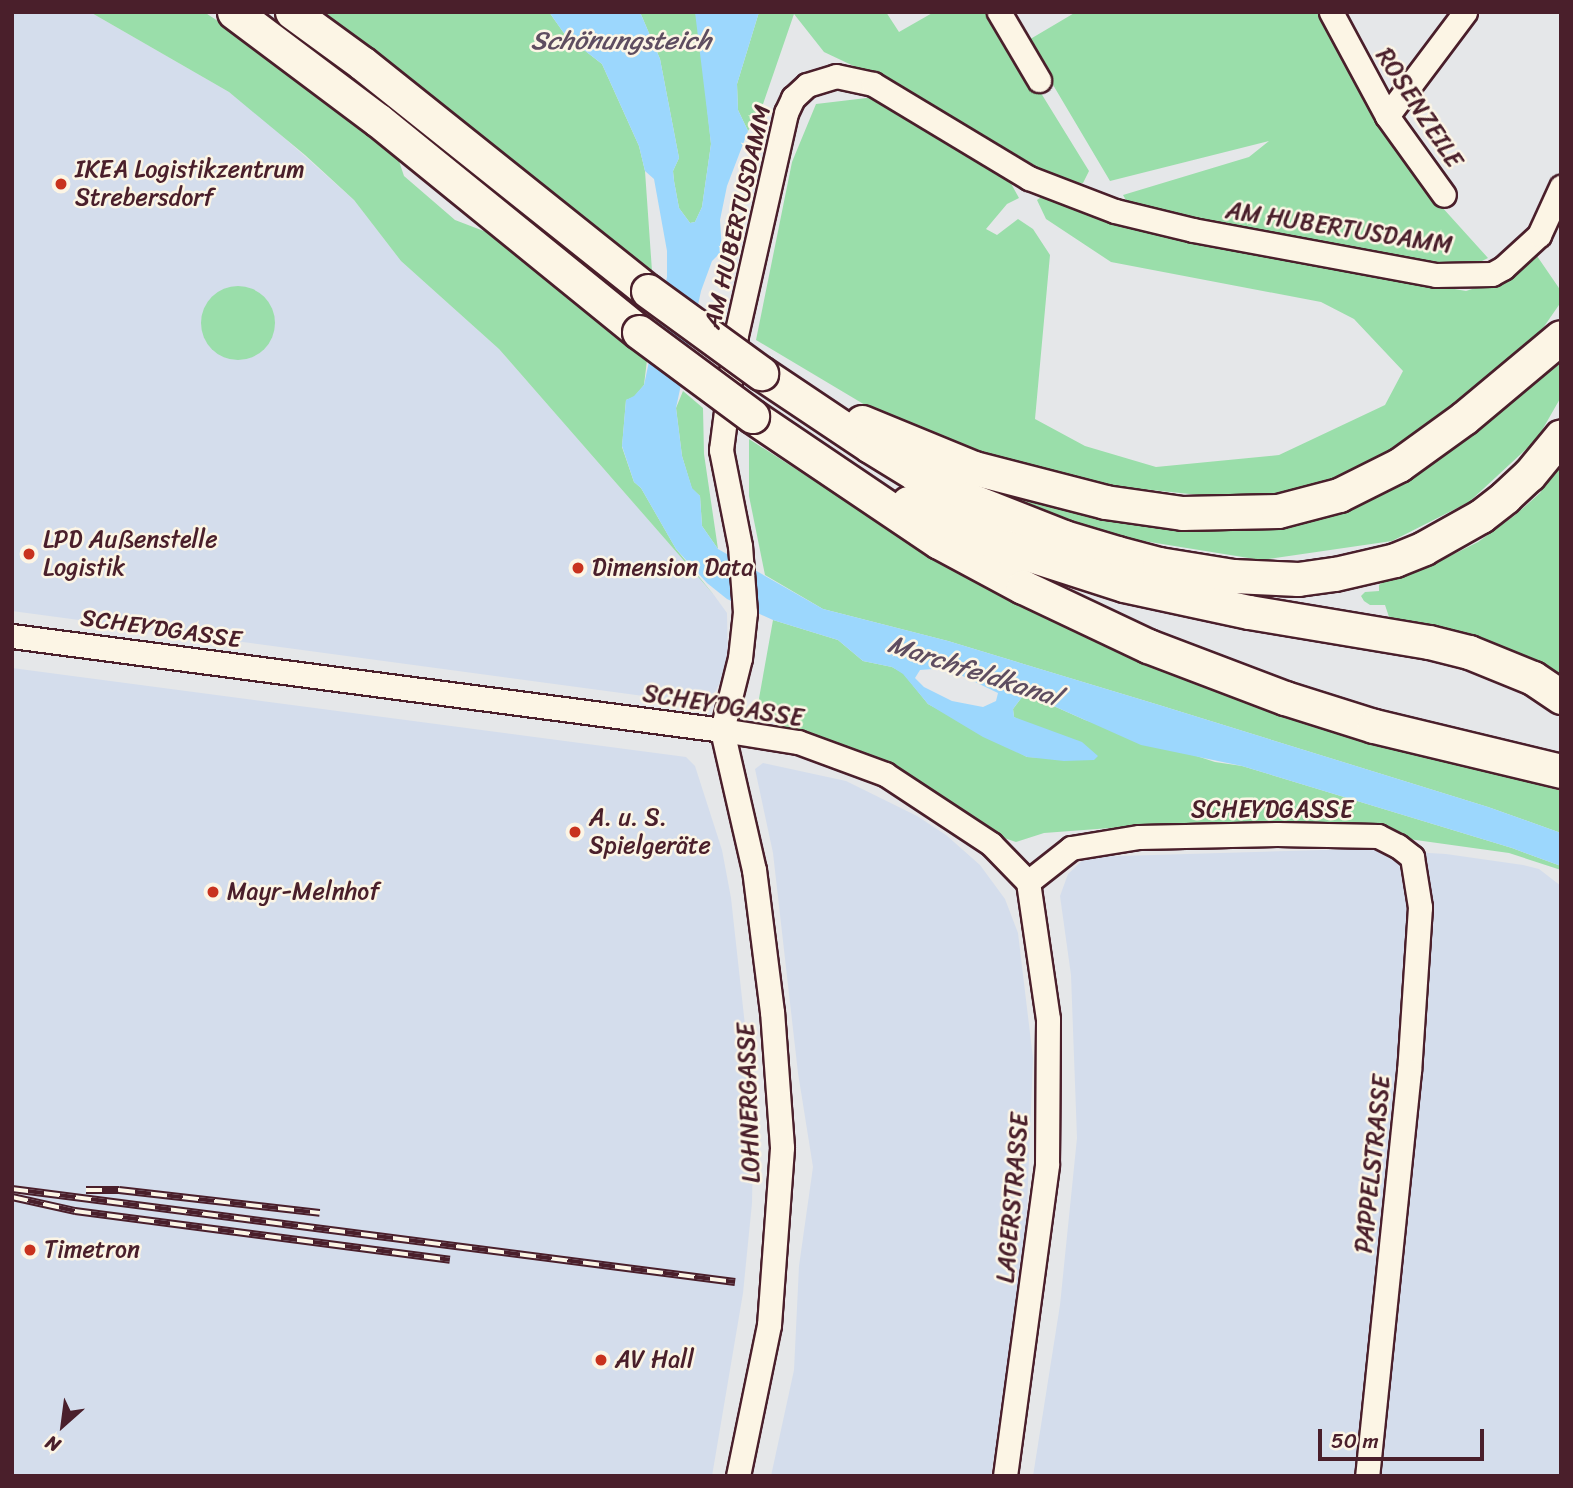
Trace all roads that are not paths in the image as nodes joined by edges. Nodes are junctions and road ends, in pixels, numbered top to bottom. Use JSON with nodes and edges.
{"nodes":[{"id":1,"x":234,"y":12,"type":"edge"},
{"id":2,"x":292,"y":12,"type":"edge"},
{"id":3,"x":999,"y":12,"type":"edge"},
{"id":4,"x":1331,"y":12,"type":"edge"},
{"id":5,"x":1465,"y":12,"type":"edge"},
{"id":6,"x":1039,"y":80,"type":"dead end"},
{"id":7,"x":1387,"y":116,"type":"junction"},
{"id":8,"x":1561,"y":187,"type":"edge"},
{"id":9,"x":1444,"y":195,"type":"dead end"},
{"id":10,"x":1561,"y":337,"type":"edge"},
{"id":11,"x":810,"y":403,"type":"junction"},
{"id":12,"x":1561,"y":436,"type":"edge"},
{"id":13,"x":841,"y":475,"type":"junction"},
{"id":14,"x":12,"y":636,"type":"edge"},
{"id":15,"x":1561,"y":697,"type":"edge"},
{"id":16,"x":722,"y":730,"type":"junction"},
{"id":17,"x":1561,"y":771,"type":"edge"},
{"id":18,"x":1412,"y":857,"type":"joint"},
{"id":19,"x":1028,"y":882,"type":"junction"},
{"id":20,"x":738,"y":1476,"type":"edge"},
{"id":21,"x":1005,"y":1476,"type":"edge"},
{"id":22,"x":1367,"y":1476,"type":"edge"}],
"edges":[{"from":1,"to":13,"type":"highway","bridge":true},
{"from":2,"to":11,"type":"highway","bridge":true},
{"from":3,"to":6,"type":"street"},
{"from":4,"to":7,"type":"street","name":"ROSENZEILE"},
{"from":5,"to":7,"type":"street"},
{"from":7,"to":9,"type":"street","name":"ROSENZEILE"},
{"from":8,"to":16,"type":"street","name":"AM HUBERTUSDAMM"},
{"from":10,"to":11,"type":"highway"},
{"from":11,"to":12,"type":"highway"},
{"from":13,"to":15,"type":"highway"},
{"from":13,"to":17,"type":"highway"},
{"from":14,"to":16,"type":"street","name":"SCHEYDGASSE"},
{"from":16,"to":19,"type":"street","name":"SCHEYDGASSE"},
{"from":16,"to":20,"type":"street","name":"LOHNERGASSE"},
{"from":18,"to":19,"type":"street","name":"SCHEYDGASSE"},
{"from":18,"to":22,"type":"street","name":"PAPPELSTRASSE"},
{"from":19,"to":21,"type":"street","name":"LAGERSTRASSE"}]}
